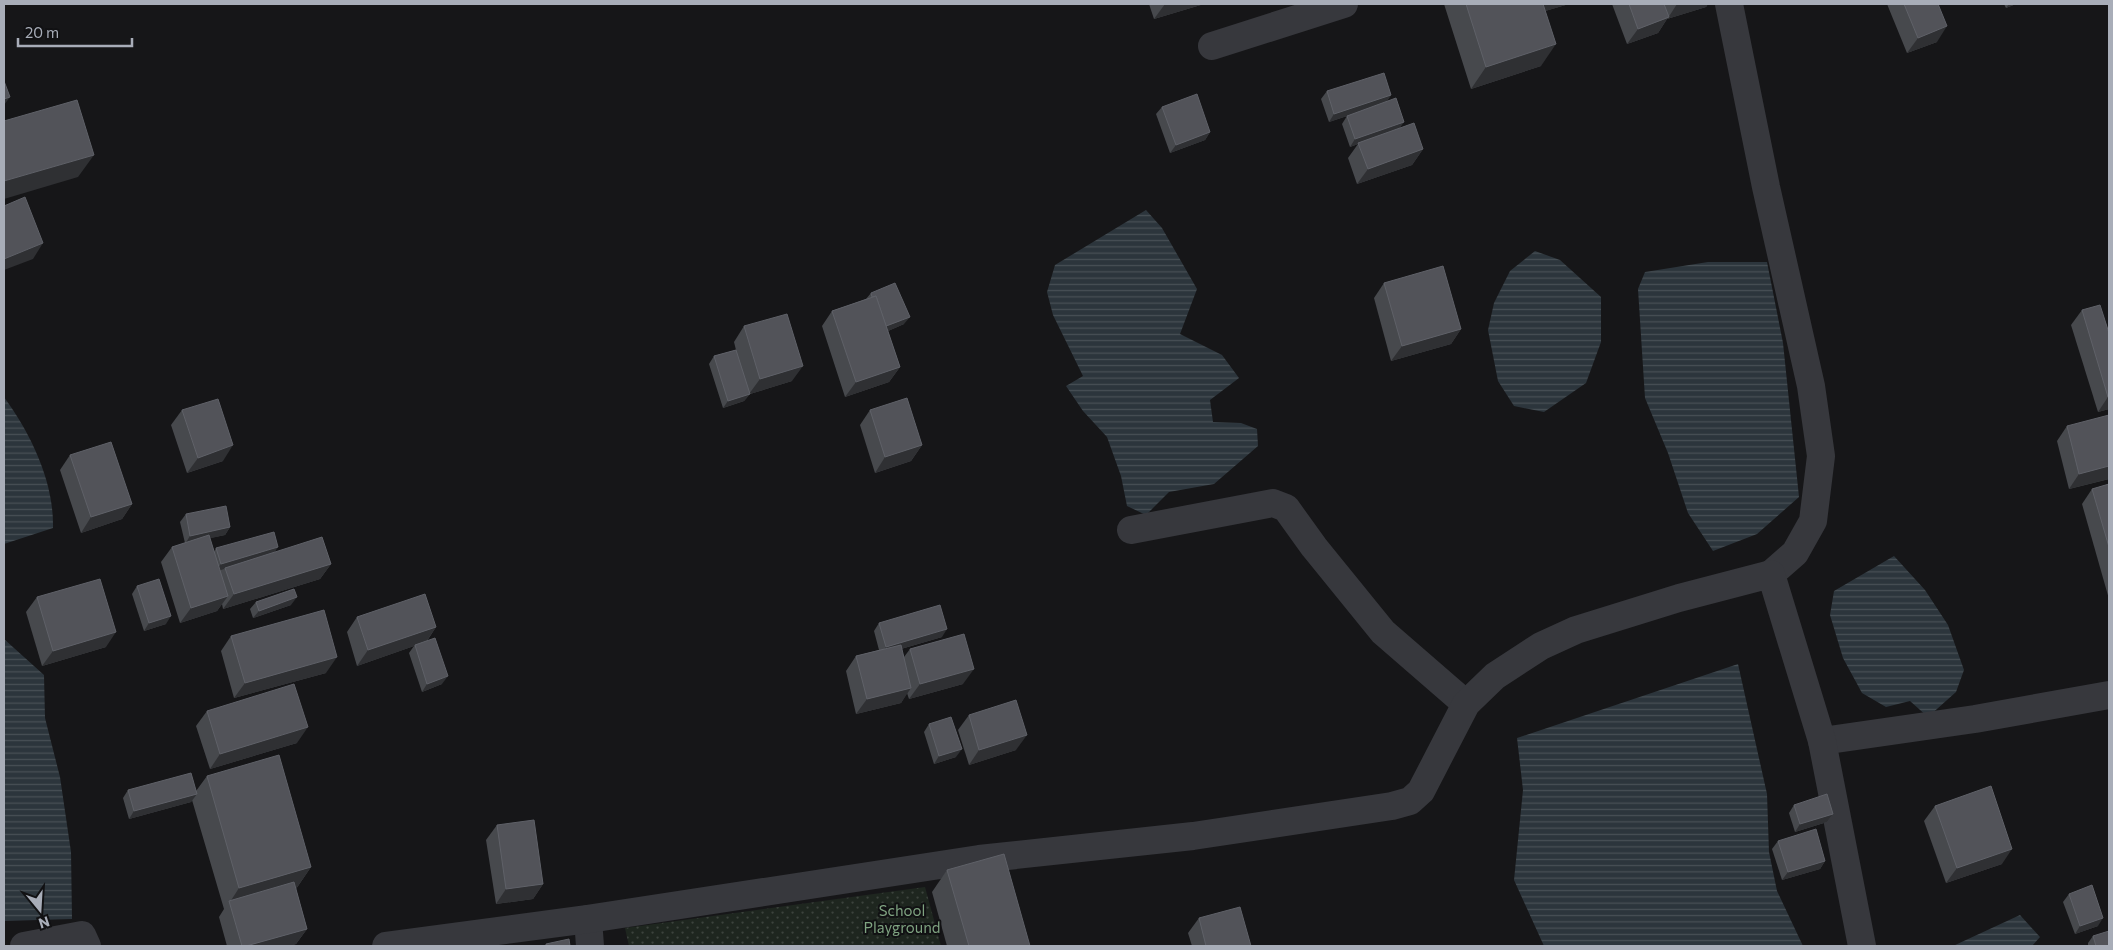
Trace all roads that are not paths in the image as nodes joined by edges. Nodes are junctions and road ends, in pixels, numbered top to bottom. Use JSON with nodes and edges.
{"nodes":[{"id":1,"x":1344,"y":4,"type":"edge"},
{"id":2,"x":1729,"y":4,"type":"edge"},
{"id":3,"x":1212,"y":46,"type":"dead end"},
{"id":4,"x":1131,"y":530,"type":"dead end"},
{"id":5,"x":1771,"y":574,"type":"junction"},
{"id":6,"x":2109,"y":694,"type":"edge"},
{"id":7,"x":1466,"y":704,"type":"junction"},
{"id":8,"x":1822,"y":741,"type":"junction"},
{"id":9,"x":588,"y":919,"type":"junction"},
{"id":10,"x":24,"y":946,"type":"edge"},
{"id":11,"x":87,"y":946,"type":"edge"},
{"id":12,"x":386,"y":946,"type":"edge"},
{"id":13,"x":590,"y":946,"type":"edge"},
{"id":14,"x":1862,"y":946,"type":"edge"}],
"edges":[{"from":1,"to":3,"type":"street"},
{"from":2,"to":5,"type":"street"},
{"from":4,"to":7,"type":"street"},
{"from":5,"to":7,"type":"street"},
{"from":5,"to":8,"type":"street"},
{"from":6,"to":8,"type":"street"},
{"from":7,"to":9,"type":"street"},
{"from":8,"to":14,"type":"street"},
{"from":9,"to":12,"type":"street"},
{"from":9,"to":13,"type":"street"},
{"from":10,"to":11,"type":"street"}]}
